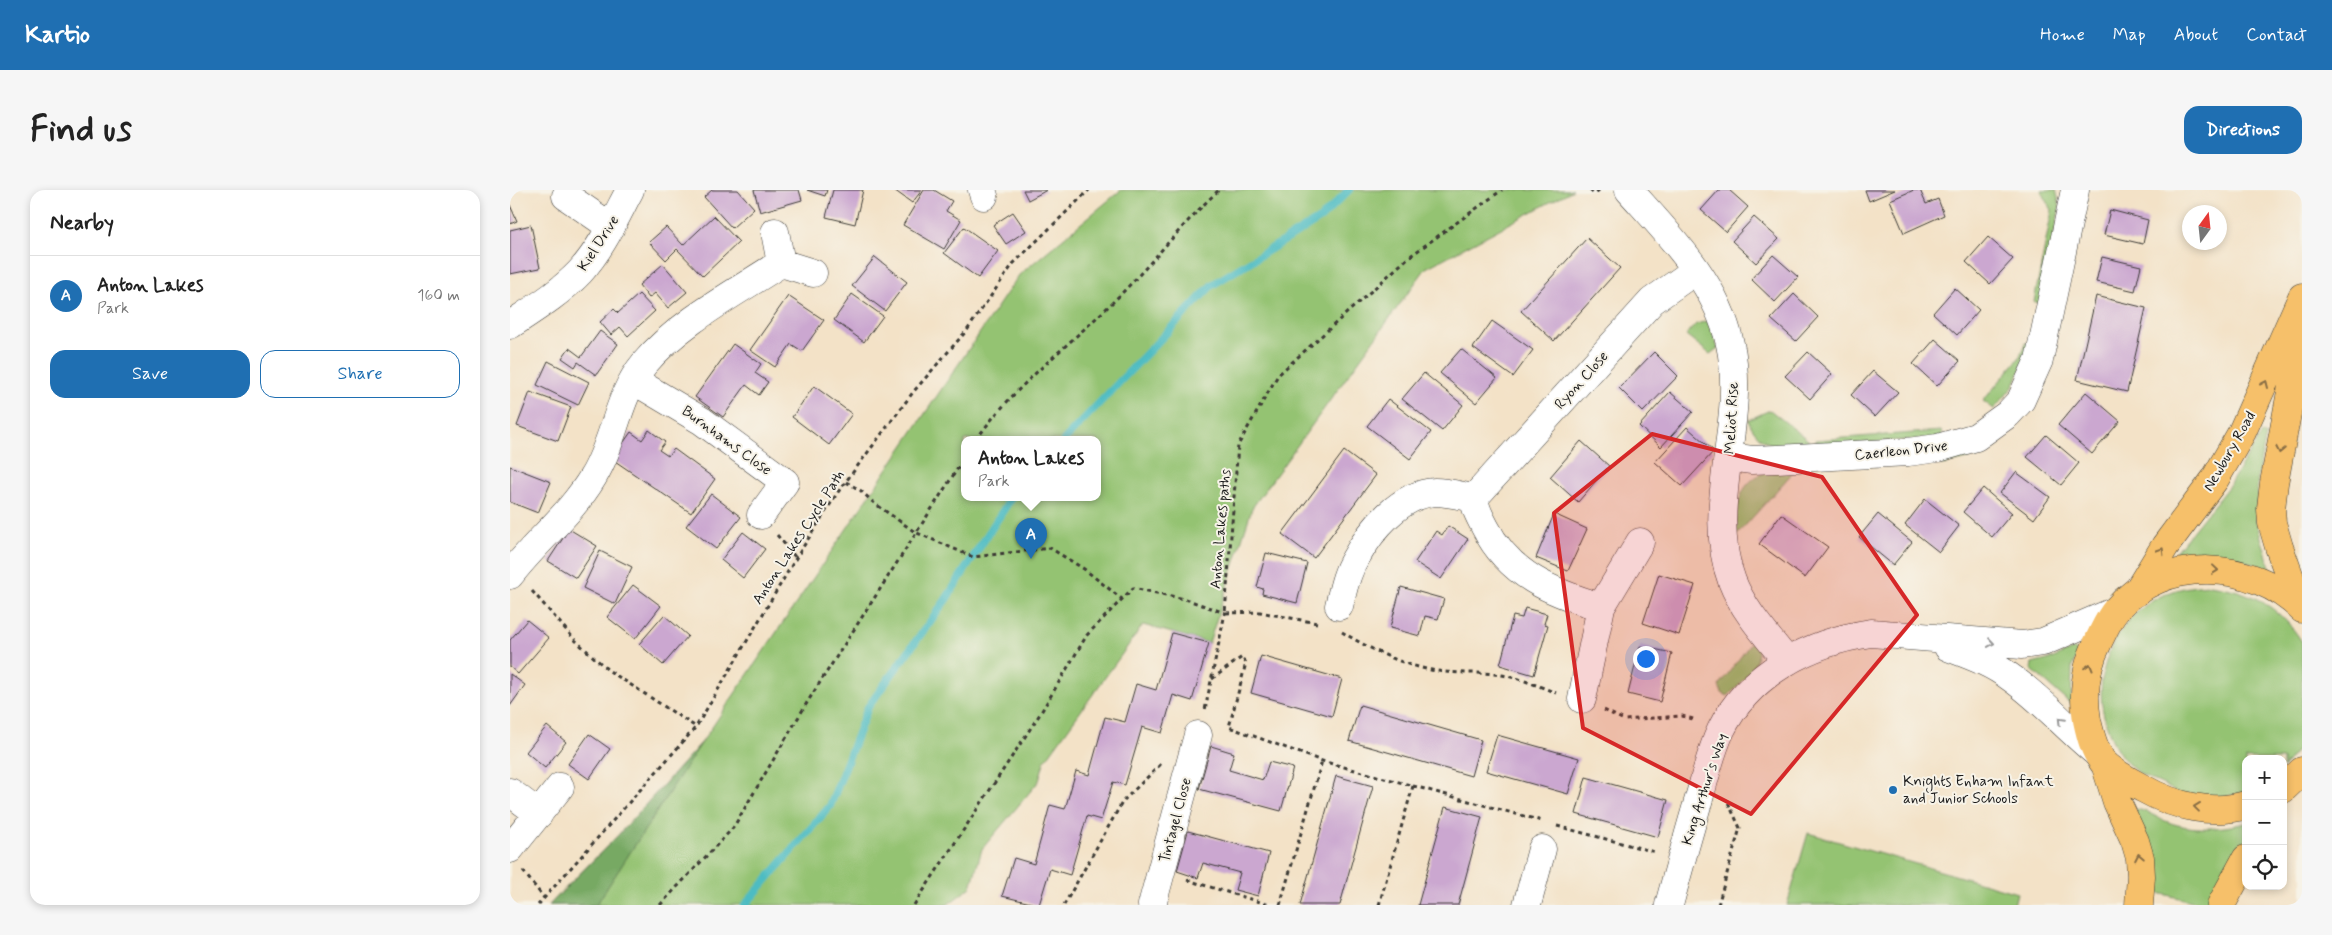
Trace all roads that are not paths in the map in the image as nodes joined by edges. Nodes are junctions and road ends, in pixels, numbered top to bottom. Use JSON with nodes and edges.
{"nodes":[{"id":1,"x":630,"y":190,"type":"edge"},
{"id":2,"x":1629,"y":190,"type":"edge"},
{"id":3,"x":2075,"y":190,"type":"edge"},
{"id":4,"x":566,"y":196,"type":"dead end"},
{"id":5,"x":610,"y":227,"type":"junction"},
{"id":6,"x":775,"y":232,"type":"dead end"},
{"id":7,"x":781,"y":263,"type":"junction"},
{"id":8,"x":1696,"y":270,"type":"junction"},
{"id":9,"x":813,"y":273,"type":"dead end"},
{"id":10,"x":2302,"y":298,"type":"edge"},
{"id":11,"x":510,"y":325,"type":"edge"},
{"id":12,"x":2302,"y":333,"type":"edge"},
{"id":13,"x":633,"y":380,"type":"junction"},
{"id":14,"x":1728,"y":457,"type":"junction"},
{"id":15,"x":1474,"y":498,"type":"junction"},
{"id":16,"x":761,"y":515,"type":"dead end"},
{"id":17,"x":1640,"y":542,"type":"dead end"},
{"id":18,"x":511,"y":573,"type":"edge"},
{"id":19,"x":2136,"y":593,"type":"junction"},
{"id":20,"x":1601,"y":607,"type":"junction"},
{"id":21,"x":2301,"y":608,"type":"edge"},
{"id":22,"x":2115,"y":611,"type":"junction"},
{"id":23,"x":1334,"y":621,"type":"road end"},
{"id":24,"x":1925,"y":638,"type":"junction"},
{"id":25,"x":1786,"y":660,"type":"junction"},
{"id":26,"x":1582,"y":699,"type":"road end"},
{"id":27,"x":1198,"y":735,"type":"road end"},
{"id":28,"x":2101,"y":759,"type":"junction"},
{"id":29,"x":2302,"y":771,"type":"edge"},
{"id":30,"x":2287,"y":786,"type":"edge"},
{"id":31,"x":560,"y":787,"type":"dead end"},
{"id":32,"x":510,"y":792,"type":"edge"},
{"id":33,"x":2242,"y":805,"type":"edge"},
{"id":34,"x":539,"y":814,"type":"junction"},
{"id":35,"x":1542,"y":849,"type":"dead end"},
{"id":36,"x":516,"y":859,"type":"edge"},
{"id":37,"x":2242,"y":867,"type":"edge"},
{"id":38,"x":1152,"y":905,"type":"edge"},
{"id":39,"x":1527,"y":905,"type":"edge"},
{"id":40,"x":1669,"y":905,"type":"edge"},
{"id":41,"x":2139,"y":905,"type":"edge"},
{"id":42,"x":2221,"y":905,"type":"edge"}],
"edges":[{"from":1,"to":5,"type":"street","name":"Kiel Drive"},
{"from":2,"to":8,"type":"street","name":"Meliot Rise"},
{"from":3,"to":14,"type":"street","name":"Caerleon Drive"},
{"from":4,"to":5,"type":"street"},
{"from":5,"to":11,"type":"street","name":"Kiel Drive"},
{"from":6,"to":7,"type":"street"},
{"from":7,"to":9,"type":"street"},
{"from":7,"to":13,"type":"street"},
{"from":8,"to":14,"type":"street","name":"Meliot Rise"},
{"from":8,"to":15,"type":"street","name":"Ryon Close"},
{"from":19,"to":10,"type":"main road","name":"Newbury Road","one_way":true},
{"from":12,"to":21,"type":"main road","one_way":true},
{"from":13,"to":16,"type":"street","name":"Burnhams Close"},
{"from":13,"to":18,"type":"street"},
{"from":14,"to":25,"type":"street","name":"Meliot Rise"},
{"from":15,"to":20,"type":"street"},
{"from":15,"to":23,"type":"street"},
{"from":17,"to":20,"type":"street"},
{"from":19,"to":21,"type":"main road","one_way":true},
{"from":19,"to":22,"type":"main road"},
{"from":20,"to":26,"type":"street"},
{"from":24,"to":22,"type":"street","name":"King Arthur's Way","one_way":true},
{"from":28,"to":22,"type":"main road","one_way":true},
{"from":24,"to":25,"type":"street","name":"King Arthur's Way"},
{"from":28,"to":24,"type":"street","name":"King Arthur's Way","one_way":true},
{"from":25,"to":40,"type":"street","name":"King Arthur's Way"},
{"from":27,"to":38,"type":"street","name":"Tintagel Close"},
{"from":33,"to":28,"type":"main road","one_way":true},
{"from":41,"to":28,"type":"main road","one_way":true},
{"from":29,"to":30,"type":"main road"},
{"from":31,"to":34,"type":"street"},
{"from":32,"to":34,"type":"street"},
{"from":34,"to":36,"type":"street"},
{"from":35,"to":39,"type":"street"},
{"from":37,"to":42,"type":"main road"}]}
